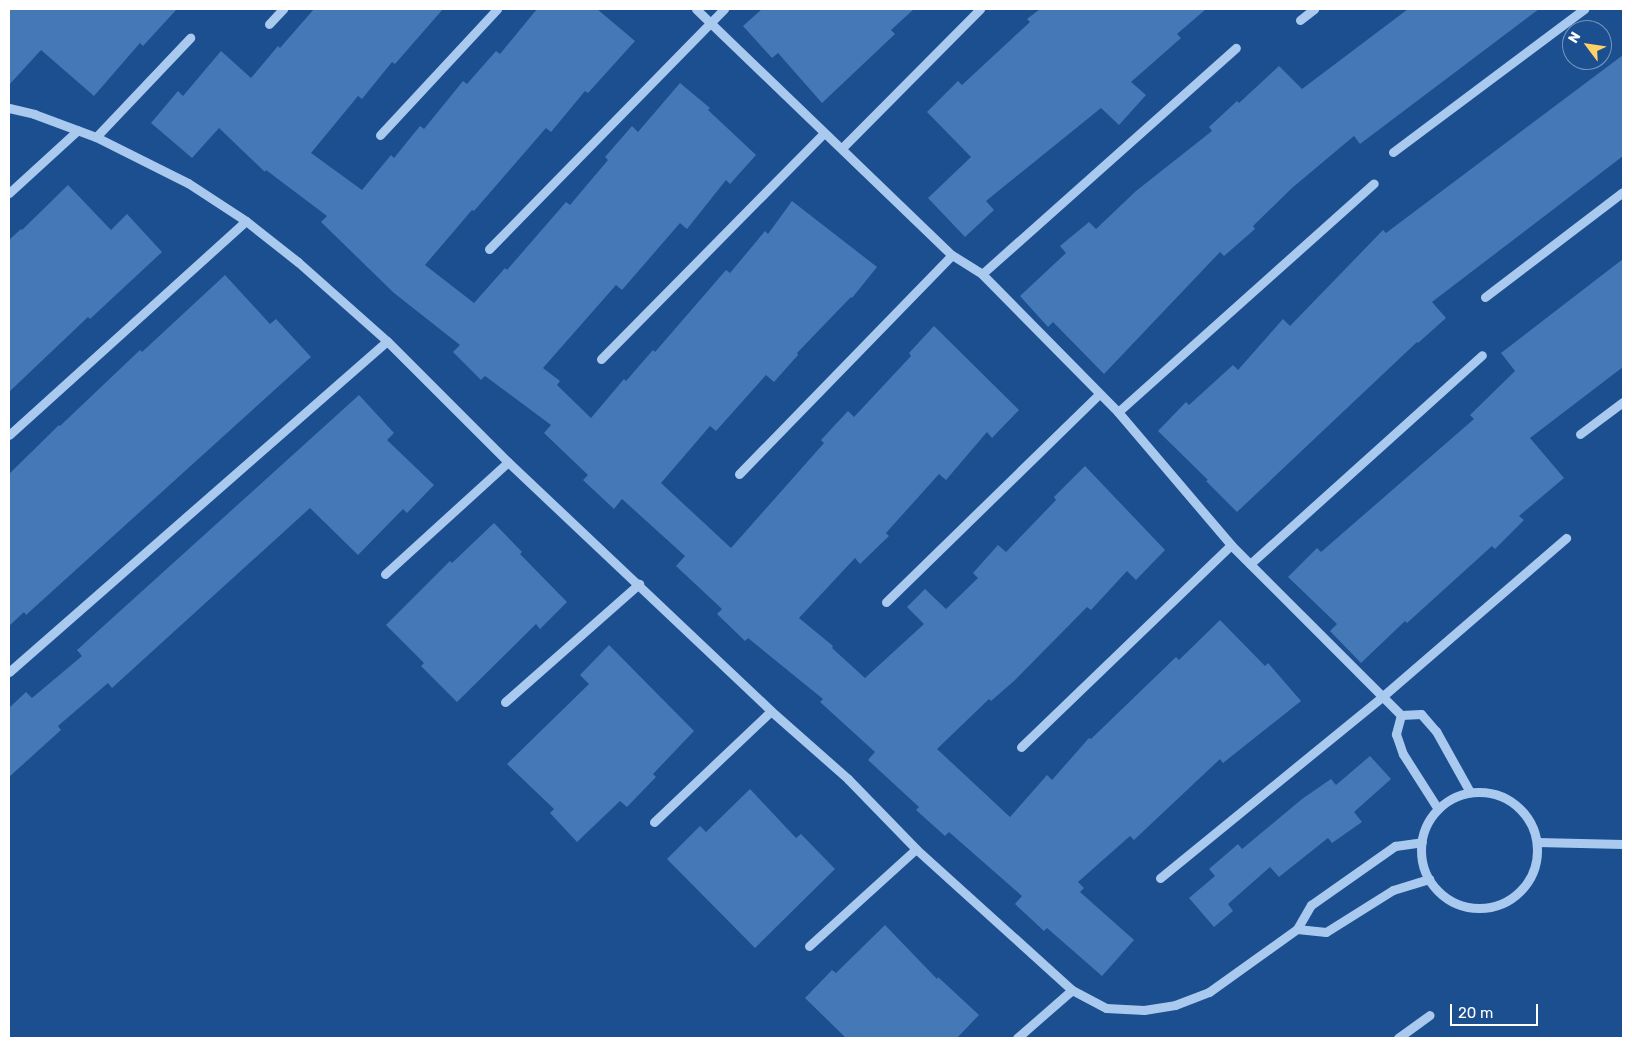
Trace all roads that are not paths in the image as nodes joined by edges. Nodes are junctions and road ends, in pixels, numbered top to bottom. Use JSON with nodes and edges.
{"nodes":[{"id":1,"x":283,"y":9,"type":"edge"},
{"id":2,"x":497,"y":9,"type":"edge"},
{"id":3,"x":696,"y":9,"type":"edge"},
{"id":4,"x":724,"y":9,"type":"edge"},
{"id":5,"x":980,"y":9,"type":"edge"},
{"id":6,"x":1314,"y":9,"type":"edge"},
{"id":7,"x":1584,"y":9,"type":"edge"},
{"id":8,"x":1300,"y":20,"type":"dead end"},
{"id":9,"x":710,"y":22,"type":"junction"},
{"id":10,"x":269,"y":24,"type":"dead end"},
{"id":11,"x":190,"y":38,"type":"dead end"},
{"id":12,"x":1236,"y":48,"type":"dead end"},
{"id":13,"x":9,"y":108,"type":"edge"},
{"id":14,"x":78,"y":130,"type":"junction"},
{"id":15,"x":824,"y":133,"type":"junction"},
{"id":16,"x":380,"y":135,"type":"dead end"},
{"id":17,"x":96,"y":137,"type":"junction"},
{"id":18,"x":842,"y":148,"type":"junction"},
{"id":19,"x":1393,"y":152,"type":"dead end"},
{"id":20,"x":1374,"y":183,"type":"dead end"},
{"id":21,"x":1623,"y":192,"type":"edge"},
{"id":22,"x":9,"y":193,"type":"edge"},
{"id":23,"x":246,"y":221,"type":"junction"},
{"id":24,"x":489,"y":249,"type":"dead end"},
{"id":25,"x":952,"y":255,"type":"junction"},
{"id":26,"x":982,"y":274,"type":"junction"},
{"id":27,"x":1485,"y":297,"type":"dead end"},
{"id":28,"x":387,"y":341,"type":"junction"},
{"id":29,"x":1482,"y":355,"type":"dead end"},
{"id":30,"x":601,"y":359,"type":"dead end"},
{"id":31,"x":1099,"y":394,"type":"junction"},
{"id":32,"x":1623,"y":402,"type":"edge"},
{"id":33,"x":1118,"y":412,"type":"junction"},
{"id":34,"x":9,"y":434,"type":"edge"},
{"id":35,"x":1580,"y":434,"type":"dead end"},
{"id":36,"x":508,"y":462,"type":"junction"},
{"id":37,"x":739,"y":474,"type":"dead end"},
{"id":38,"x":1566,"y":538,"type":"dead end"},
{"id":39,"x":1231,"y":545,"type":"junction"},
{"id":40,"x":1250,"y":564,"type":"junction"},
{"id":41,"x":385,"y":574,"type":"dead end"},
{"id":42,"x":639,"y":584,"type":"junction"},
{"id":43,"x":886,"y":602,"type":"dead end"},
{"id":44,"x":9,"y":672,"type":"edge"},
{"id":45,"x":1383,"y":696,"type":"junction"},
{"id":46,"x":505,"y":702,"type":"dead end"},
{"id":47,"x":771,"y":711,"type":"junction"},
{"id":48,"x":1402,"y":715,"type":"junction"},
{"id":49,"x":1022,"y":746,"type":"dead end"},
{"id":50,"x":1470,"y":792,"type":"junction"},
{"id":51,"x":1438,"y":809,"type":"junction"},
{"id":52,"x":654,"y":822,"type":"dead end"},
{"id":53,"x":1422,"y":842,"type":"junction"},
{"id":54,"x":1537,"y":842,"type":"junction"},
{"id":55,"x":1623,"y":844,"type":"edge"},
{"id":56,"x":916,"y":849,"type":"junction"},
{"id":57,"x":1160,"y":878,"type":"dead end"},
{"id":58,"x":1429,"y":880,"type":"junction"},
{"id":59,"x":1298,"y":929,"type":"junction"},
{"id":60,"x":809,"y":946,"type":"dead end"},
{"id":61,"x":1072,"y":990,"type":"junction"},
{"id":62,"x":1430,"y":1015,"type":"dead end"},
{"id":63,"x":1017,"y":1038,"type":"edge"},
{"id":64,"x":1398,"y":1038,"type":"edge"}],
"edges":[{"from":1,"to":10,"type":"street"},
{"from":2,"to":16,"type":"street"},
{"from":3,"to":9,"type":"street"},
{"from":4,"to":9,"type":"street"},
{"from":5,"to":18,"type":"street"},
{"from":6,"to":8,"type":"street"},
{"from":7,"to":19,"type":"street"},
{"from":9,"to":15,"type":"street"},
{"from":9,"to":24,"type":"street"},
{"from":11,"to":17,"type":"street"},
{"from":12,"to":26,"type":"street"},
{"from":13,"to":14,"type":"street"},
{"from":14,"to":17,"type":"street"},
{"from":14,"to":22,"type":"street"},
{"from":15,"to":18,"type":"street"},
{"from":15,"to":30,"type":"street"},
{"from":17,"to":23,"type":"street"},
{"from":18,"to":25,"type":"street"},
{"from":20,"to":33,"type":"street"},
{"from":21,"to":27,"type":"street"},
{"from":23,"to":28,"type":"street"},
{"from":23,"to":34,"type":"street"},
{"from":25,"to":26,"type":"street"},
{"from":25,"to":37,"type":"street"},
{"from":26,"to":31,"type":"street"},
{"from":28,"to":36,"type":"street"},
{"from":28,"to":44,"type":"street"},
{"from":29,"to":40,"type":"street"},
{"from":31,"to":33,"type":"street"},
{"from":31,"to":43,"type":"street"},
{"from":32,"to":35,"type":"street"},
{"from":33,"to":39,"type":"street"},
{"from":36,"to":41,"type":"street"},
{"from":36,"to":42,"type":"street"},
{"from":38,"to":45,"type":"street"},
{"from":39,"to":40,"type":"street"},
{"from":39,"to":49,"type":"street"},
{"from":40,"to":45,"type":"street"},
{"from":42,"to":46,"type":"street"},
{"from":42,"to":47,"type":"street"},
{"from":45,"to":48,"type":"street"},
{"from":45,"to":57,"type":"street"},
{"from":47,"to":52,"type":"street"},
{"from":47,"to":56,"type":"street"},
{"from":48,"to":50,"type":"street"},
{"from":48,"to":51,"type":"street"},
{"from":50,"to":51,"type":"street"},
{"from":50,"to":54,"type":"street"},
{"from":51,"to":53,"type":"street"},
{"from":53,"to":58,"type":"street"},
{"from":53,"to":59,"type":"street"},
{"from":54,"to":55,"type":"street"},
{"from":54,"to":58,"type":"street"},
{"from":56,"to":60,"type":"street"},
{"from":56,"to":61,"type":"street"},
{"from":58,"to":59,"type":"street"},
{"from":59,"to":61,"type":"street"},
{"from":61,"to":63,"type":"street"},
{"from":62,"to":64,"type":"street"}]}
